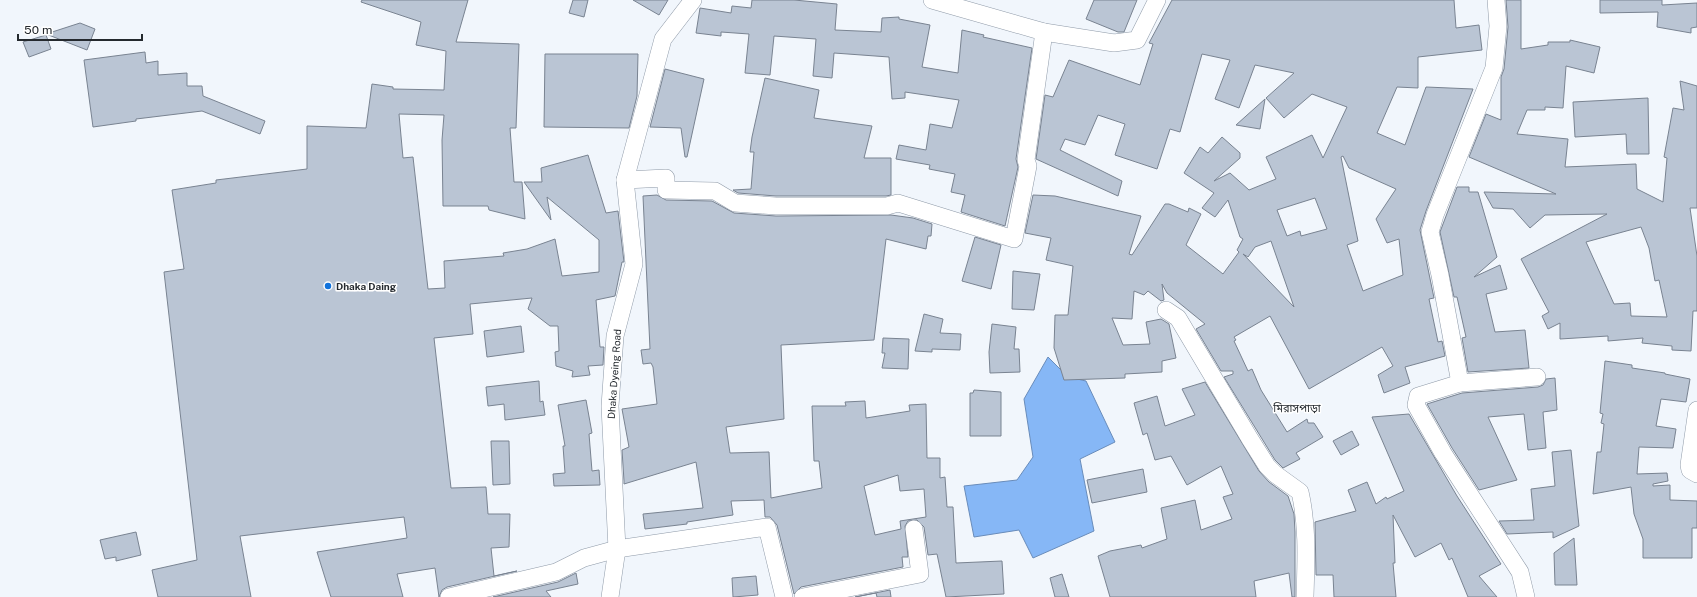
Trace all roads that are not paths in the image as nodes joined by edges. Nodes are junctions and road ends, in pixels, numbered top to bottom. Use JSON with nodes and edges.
{"nodes":[{"id":1,"x":932,"y":0,"type":"edge"},
{"id":2,"x":1157,"y":0,"type":"edge"},
{"id":3,"x":1496,"y":0,"type":"edge"},
{"id":4,"x":691,"y":1,"type":"edge"},
{"id":5,"x":1044,"y":32,"type":"junction"},
{"id":6,"x":625,"y":180,"type":"junction"},
{"id":7,"x":1166,"y":310,"type":"dead end"},
{"id":8,"x":1537,"y":378,"type":"dead end"},
{"id":9,"x":1460,"y":383,"type":"junction"},
{"id":10,"x":1697,"y":410,"type":"edge"},
{"id":11,"x":1697,"y":474,"type":"edge"},
{"id":12,"x":914,"y":529,"type":"dead end"},
{"id":13,"x":617,"y":549,"type":"junction"},
{"id":14,"x":449,"y":597,"type":"edge"},
{"id":15,"x":610,"y":597,"type":"edge"},
{"id":16,"x":784,"y":597,"type":"edge"},
{"id":17,"x":803,"y":597,"type":"edge"},
{"id":18,"x":1305,"y":597,"type":"edge"},
{"id":19,"x":1526,"y":597,"type":"edge"}],
"edges":[{"from":1,"to":5,"type":"street"},
{"from":2,"to":5,"type":"street"},
{"from":3,"to":9,"type":"street"},
{"from":4,"to":6,"type":"street","name":"Dhaka Dyeing Road"},
{"from":5,"to":6,"type":"street"},
{"from":6,"to":13,"type":"street","name":"Dhaka Dyeing Road"},
{"from":7,"to":18,"type":"street"},
{"from":8,"to":9,"type":"street"},
{"from":9,"to":19,"type":"street"},
{"from":10,"to":11,"type":"street"},
{"from":12,"to":17,"type":"street"},
{"from":13,"to":14,"type":"street"},
{"from":13,"to":15,"type":"street","name":"Dhaka Dyeing Road"},
{"from":13,"to":16,"type":"street"}]}
